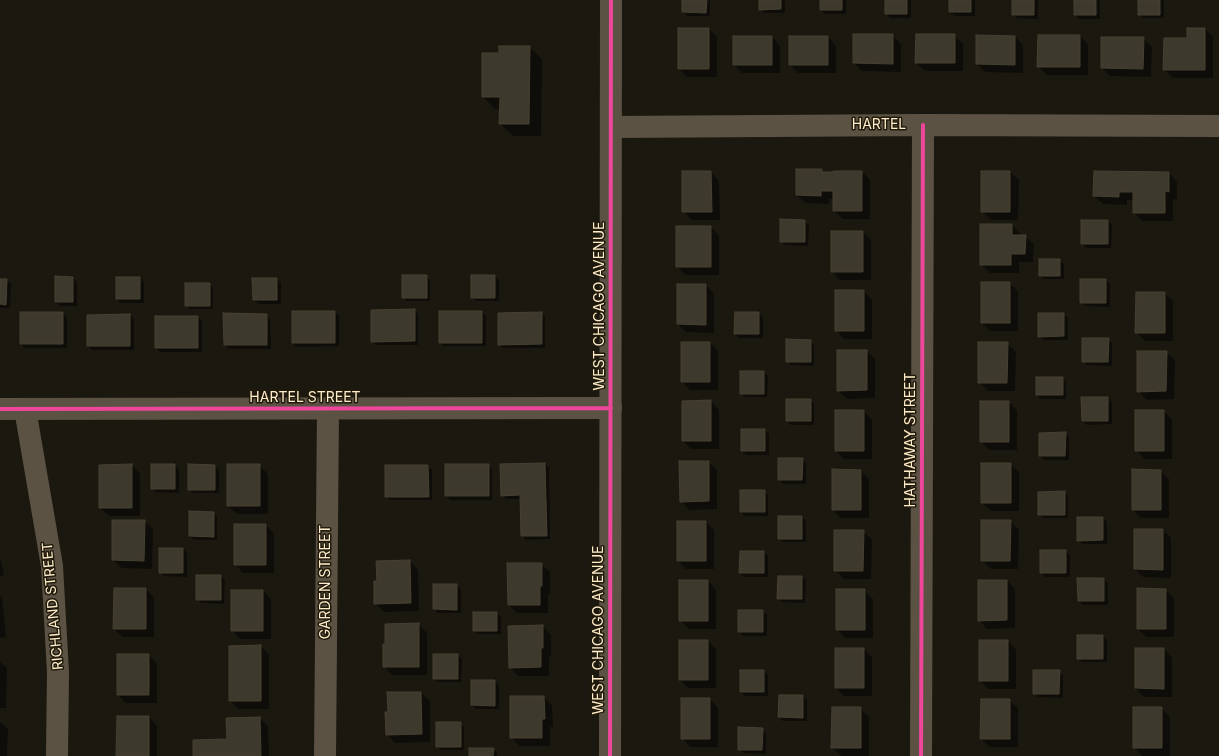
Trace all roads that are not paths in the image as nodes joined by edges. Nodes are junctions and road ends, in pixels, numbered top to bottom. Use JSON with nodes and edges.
{"nodes":[{"id":1,"x":611,"y":0,"type":"edge"},
{"id":2,"x":923,"y":125,"type":"junction"},
{"id":3,"x":1219,"y":126,"type":"edge"},
{"id":4,"x":612,"y":127,"type":"junction"},
{"id":5,"x":611,"y":408,"type":"junction"},
{"id":6,"x":0,"y":409,"type":"edge"},
{"id":7,"x":26,"y":409,"type":"junction"},
{"id":8,"x":328,"y":409,"type":"junction"},
{"id":9,"x":57,"y":756,"type":"edge"},
{"id":10,"x":325,"y":756,"type":"edge"},
{"id":11,"x":610,"y":756,"type":"edge"},
{"id":12,"x":921,"y":756,"type":"edge"}],
"edges":[{"from":1,"to":4,"type":"street","name":"WEST CHICAGO AVENUE"},
{"from":2,"to":3,"type":"street","name":"HARTEL"},
{"from":2,"to":4,"type":"street","name":"HARTEL"},
{"from":2,"to":12,"type":"street","name":"HATHAWAY STREET"},
{"from":4,"to":5,"type":"street","name":"WEST CHICAGO AVENUE"},
{"from":5,"to":8,"type":"street","name":"HARTEL STREET"},
{"from":5,"to":11,"type":"street","name":"WEST CHICAGO AVENUE"},
{"from":6,"to":7,"type":"street","name":"HARTEL STREET"},
{"from":7,"to":8,"type":"street","name":"HARTEL STREET"},
{"from":7,"to":9,"type":"street","name":"RICHLAND STREET"},
{"from":8,"to":10,"type":"street","name":"GARDEN STREET"}]}
